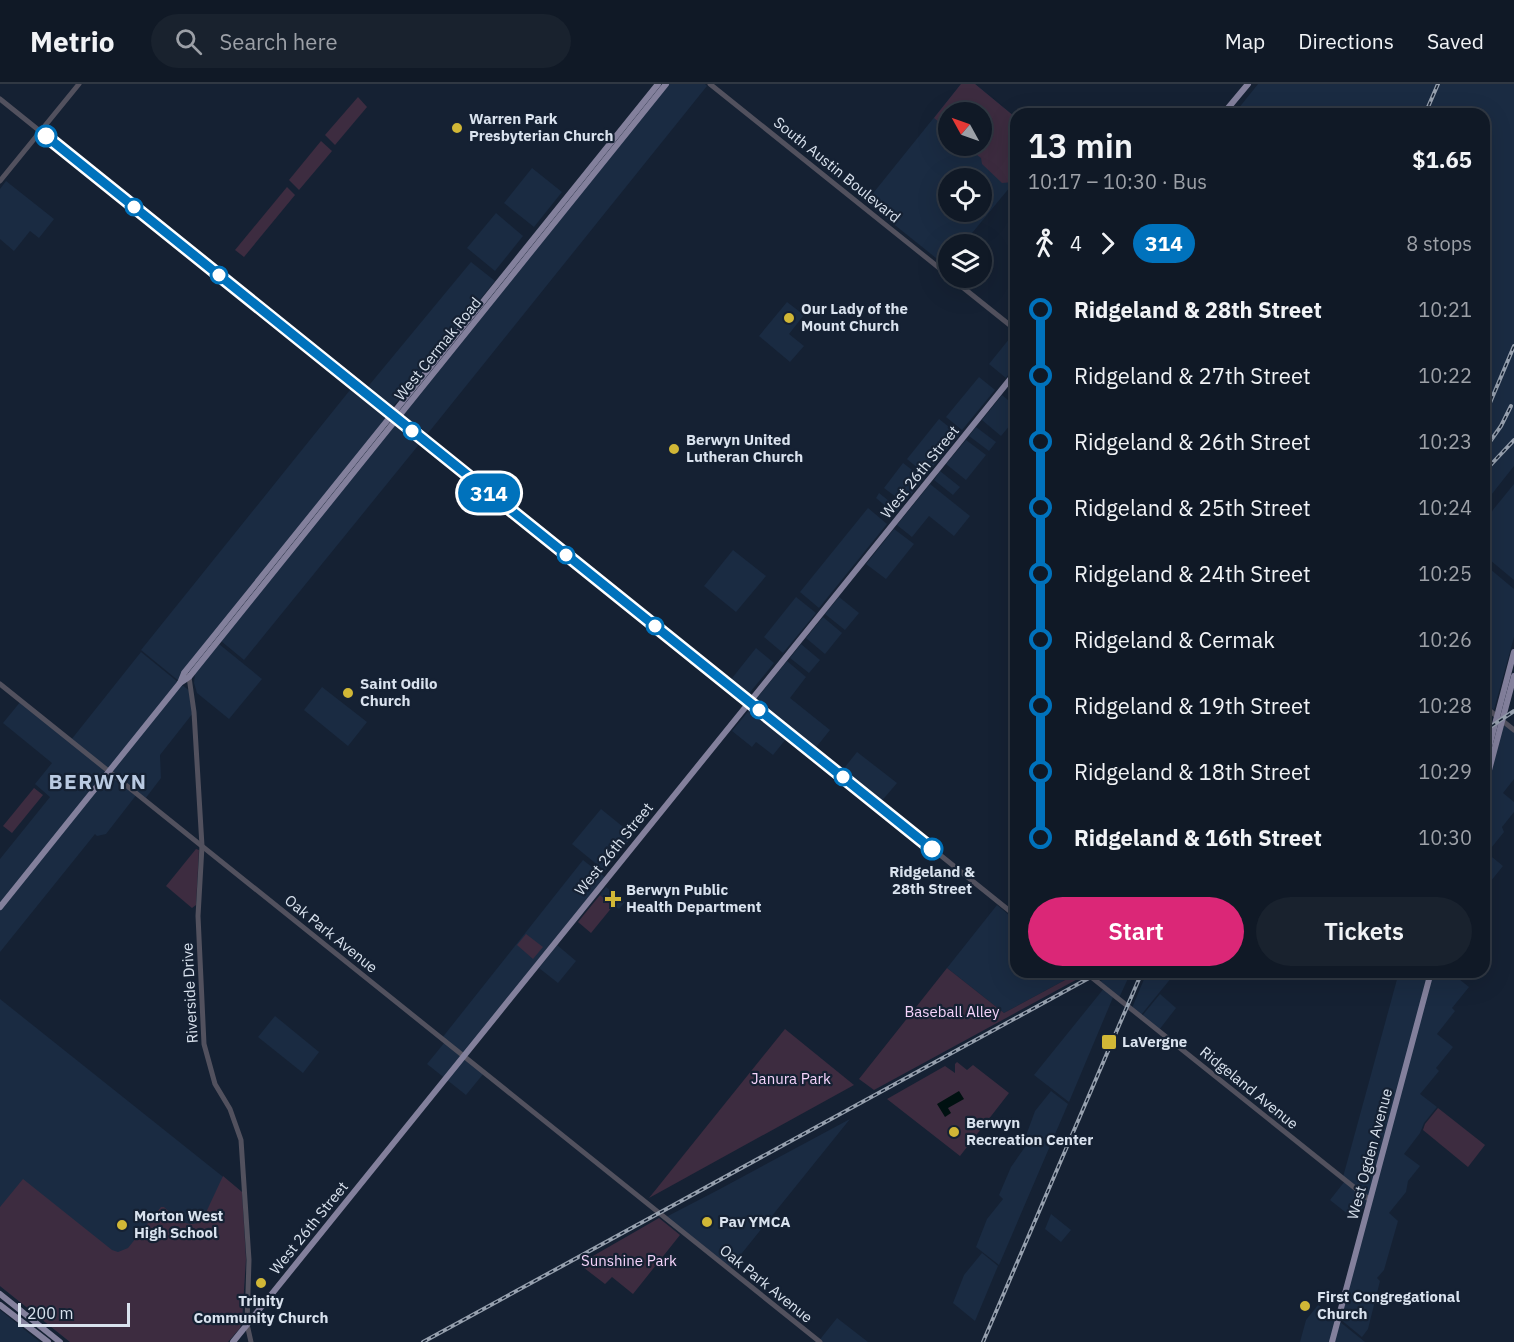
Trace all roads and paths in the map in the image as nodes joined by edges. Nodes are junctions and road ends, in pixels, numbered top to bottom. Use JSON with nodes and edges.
{"nodes":[{"id":1,"x":79,"y":84,"type":"edge"},
{"id":2,"x":658,"y":84,"type":"edge"},
{"id":3,"x":666,"y":84,"type":"edge"},
{"id":4,"x":710,"y":84,"type":"edge"},
{"id":5,"x":1248,"y":84,"type":"edge"},
{"id":6,"x":0,"y":99,"type":"edge"},
{"id":7,"x":1228,"y":108,"type":"edge"},
{"id":8,"x":40,"y":131,"type":"junction"},
{"id":9,"x":0,"y":181,"type":"edge"},
{"id":10,"x":938,"y":267,"type":"edge"},
{"id":11,"x":964,"y":288,"type":"edge"},
{"id":12,"x":1010,"y":325,"type":"edge"},
{"id":13,"x":1010,"y":379,"type":"edge"},
{"id":14,"x":394,"y":417,"type":"junction"},
{"id":15,"x":1514,"y":652,"type":"edge"},
{"id":16,"x":187,"y":675,"type":"junction"},
{"id":17,"x":1514,"y":676,"type":"edge"},
{"id":18,"x":0,"y":684,"type":"edge"},
{"id":19,"x":749,"y":702,"type":"junction"},
{"id":20,"x":1490,"y":711,"type":"edge"},
{"id":21,"x":1499,"y":718,"type":"junction"},
{"id":22,"x":1514,"y":730,"type":"edge"},
{"id":23,"x":1490,"y":747,"type":"edge"},
{"id":24,"x":1490,"y":761,"type":"edge"},
{"id":25,"x":109,"y":771,"type":"junction"},
{"id":26,"x":202,"y":846,"type":"junction"},
{"id":27,"x":0,"y":907,"type":"edge"},
{"id":28,"x":1010,"y":911,"type":"edge"},
{"id":29,"x":1092,"y":978,"type":"edge"},
{"id":30,"x":1429,"y":978,"type":"edge"},
{"id":31,"x":463,"y":1055,"type":"junction"},
{"id":32,"x":1370,"y":1200,"type":"junction"},
{"id":33,"x":0,"y":1294,"type":"edge"},
{"id":34,"x":0,"y":1305,"type":"edge"},
{"id":35,"x":247,"y":1324,"type":"junction"},
{"id":36,"x":48,"y":1342,"type":"edge"},
{"id":37,"x":60,"y":1342,"type":"edge"},
{"id":38,"x":233,"y":1342,"type":"edge"},
{"id":39,"x":251,"y":1342,"type":"edge"},
{"id":40,"x":820,"y":1342,"type":"edge"},
{"id":41,"x":1332,"y":1342,"type":"edge"}],
"edges":[{"from":1,"to":8,"type":"street"},
{"from":2,"to":14,"type":"main road","name":"West Cermak Road"},
{"from":3,"to":14,"type":"main road","name":"West Cermak Road"},
{"from":4,"to":10,"type":"street","name":"South Austin Boulevard"},
{"from":5,"to":7,"type":"main road"},
{"from":6,"to":8,"type":"street"},
{"from":8,"to":9,"type":"street"},
{"from":8,"to":14,"type":"street"},
{"from":11,"to":12,"type":"street","name":"South Austin Boulevard"},
{"from":13,"to":19,"type":"main road","name":"West 26th Street"},
{"from":14,"to":16,"type":"main road","name":"West Cermak Road"},
{"from":14,"to":19,"type":"street"},
{"from":15,"to":21,"type":"main road"},
{"from":16,"to":25,"type":"main road","name":"West Cermak Road"},
{"from":16,"to":26,"type":"street","name":"Riverside Drive"},
{"from":17,"to":21,"type":"main road"},
{"from":18,"to":25,"type":"street","name":"Oak Park Avenue"},
{"from":19,"to":28,"type":"street"},
{"from":19,"to":31,"type":"main road","name":"West 26th Street"},
{"from":20,"to":21,"type":"street"},
{"from":21,"to":22,"type":"street"},
{"from":21,"to":23,"type":"main road"},
{"from":21,"to":24,"type":"main road"},
{"from":25,"to":26,"type":"street","name":"Oak Park Avenue"},
{"from":25,"to":27,"type":"main road","name":"West Cermak Road"},
{"from":26,"to":31,"type":"street","name":"Oak Park Avenue"},
{"from":26,"to":35,"type":"street","name":"Riverside Drive"},
{"from":29,"to":32,"type":"street","name":"Ridgeland Avenue"},
{"from":30,"to":32,"type":"main road","name":"West Ogden Avenue"},
{"from":31,"to":35,"type":"main road","name":"West 26th Street"},
{"from":31,"to":40,"type":"street","name":"Oak Park Avenue"},
{"from":32,"to":41,"type":"main road","name":"West Ogden Avenue"},
{"from":33,"to":37,"type":"main road"},
{"from":34,"to":36,"type":"main road"},
{"from":35,"to":38,"type":"main road","name":"West 26th Street"},
{"from":35,"to":39,"type":"street","name":"Riverside Drive"}]}
